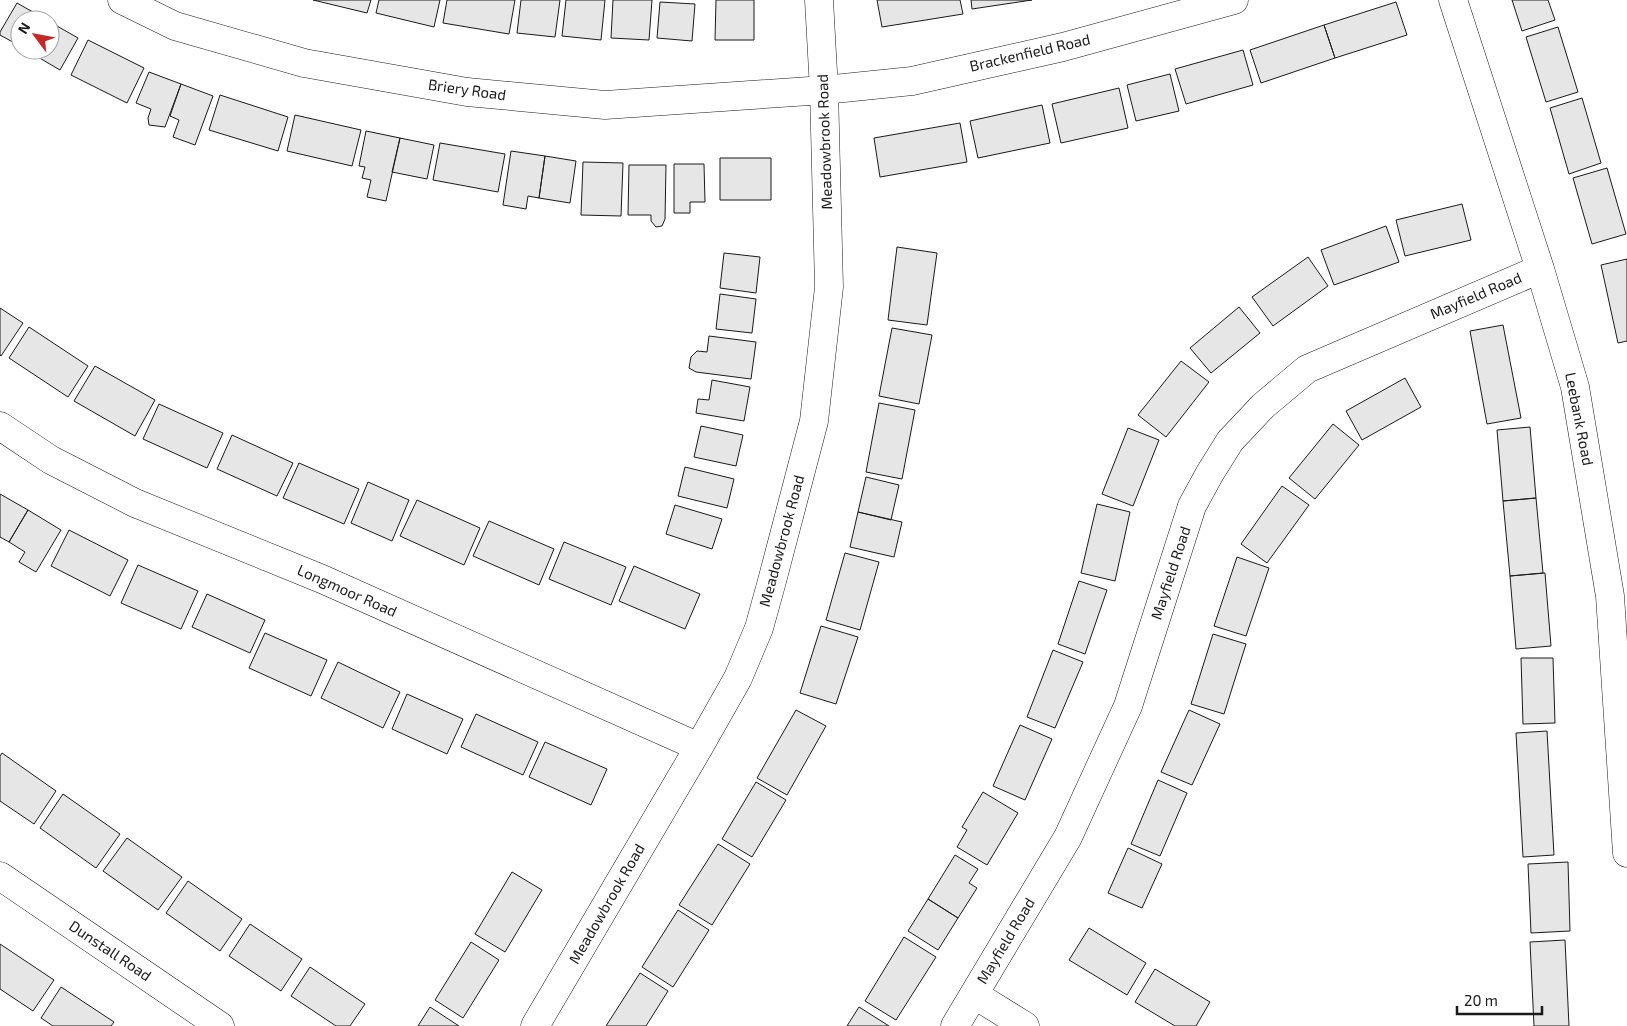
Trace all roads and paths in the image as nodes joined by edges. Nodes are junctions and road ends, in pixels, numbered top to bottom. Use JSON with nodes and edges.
{"nodes":[{"id":1,"x":122,"y":0,"type":"edge"},
{"id":2,"x":819,"y":0,"type":"edge"},
{"id":3,"x":1234,"y":0,"type":"edge"},
{"id":4,"x":1454,"y":0,"type":"edge"},
{"id":5,"x":824,"y":90,"type":"junction"},
{"id":6,"x":1540,"y":269,"type":"junction"},
{"id":7,"x":0,"y":426,"type":"edge"},
{"id":8,"x":699,"y":747,"type":"junction"},
{"id":9,"x":1627,"y":853,"type":"edge"},
{"id":10,"x":0,"y":876,"type":"edge"},
{"id":11,"x":975,"y":995,"type":"junction"},
{"id":12,"x":220,"y":1026,"type":"edge"},
{"id":13,"x":535,"y":1026,"type":"edge"},
{"id":14,"x":955,"y":1026,"type":"edge"},
{"id":15,"x":1025,"y":1026,"type":"edge"}],
"edges":[{"from":1,"to":5,"type":"street","name":"Briery Road"},
{"from":2,"to":5,"type":"street","name":"Meadowbrook Road"},
{"from":3,"to":5,"type":"street","name":"Brackenfield Road"},
{"from":4,"to":6,"type":"street","name":"Leebank Road"},
{"from":5,"to":8,"type":"street","name":"Meadowbrook Road"},
{"from":6,"to":9,"type":"street","name":"Leebank Road"},
{"from":6,"to":11,"type":"street","name":"Mayfield Road"},
{"from":7,"to":8,"type":"street","name":"Longmoor Road"},
{"from":8,"to":13,"type":"street","name":"Meadowbrook Road"},
{"from":10,"to":12,"type":"street","name":"Dunstall Road"},
{"from":11,"to":14,"type":"street","name":"Mayfield Road"},
{"from":11,"to":15,"type":"street"}]}
